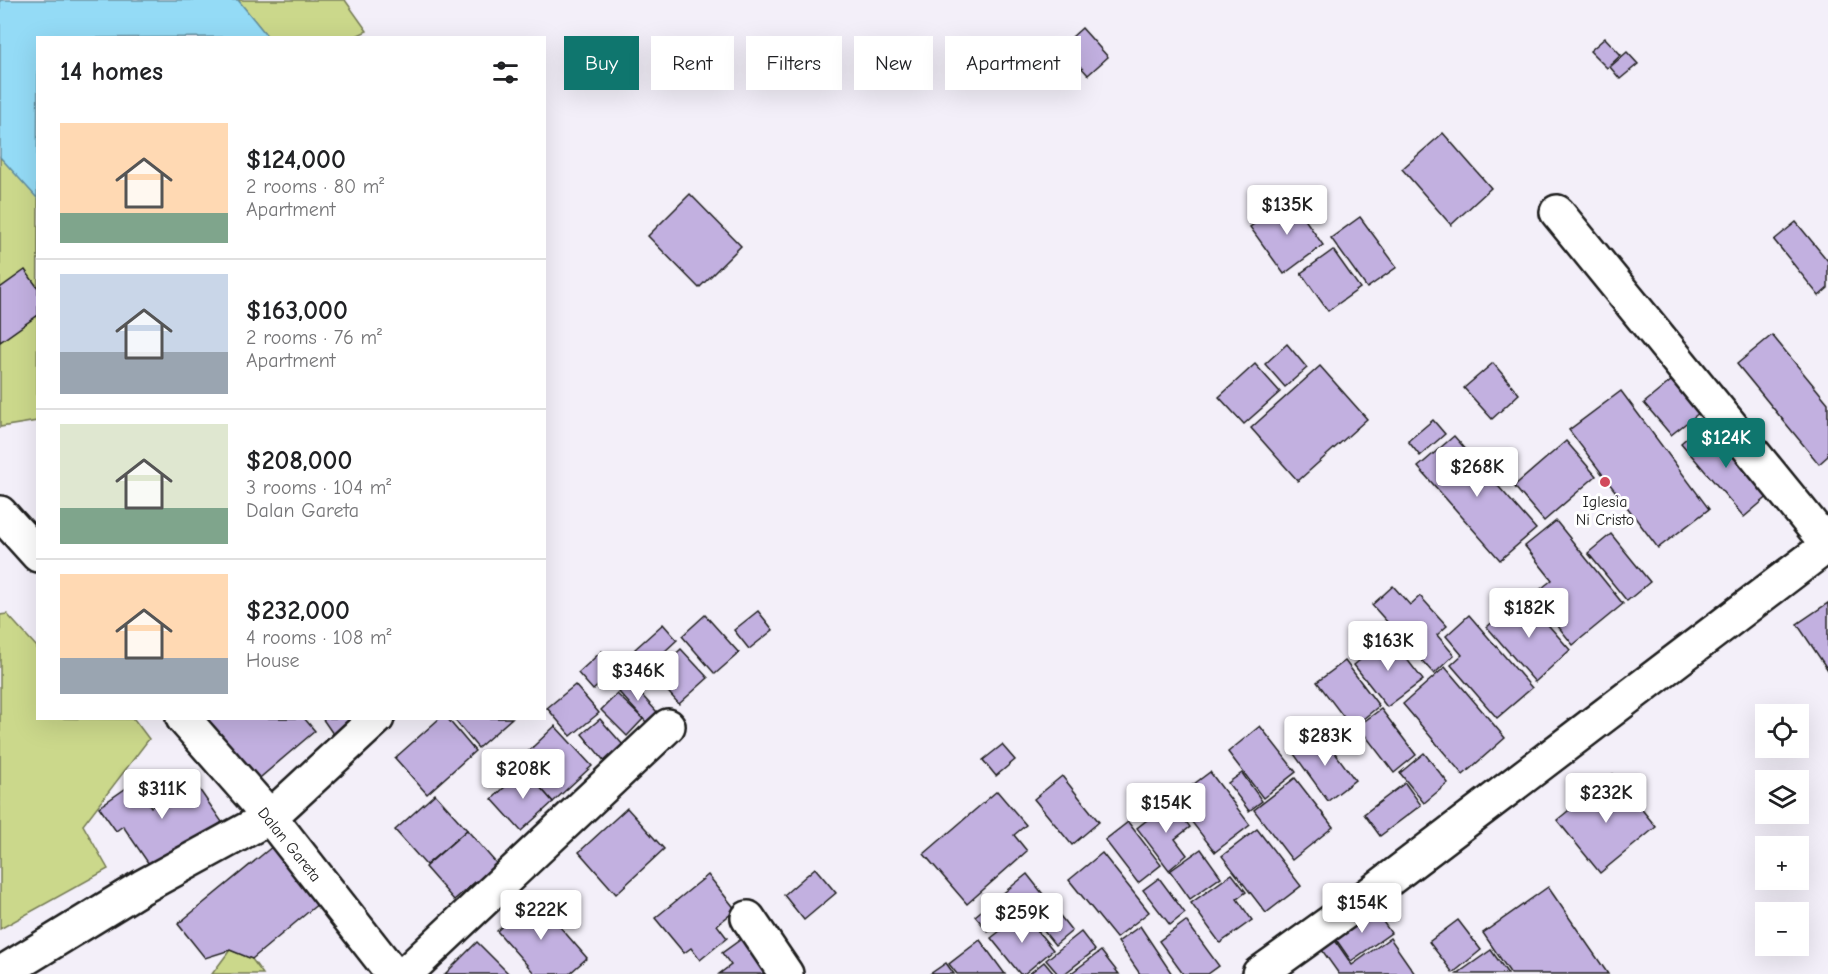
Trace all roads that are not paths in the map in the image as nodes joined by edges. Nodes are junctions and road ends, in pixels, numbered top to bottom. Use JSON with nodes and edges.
{"nodes":[{"id":1,"x":1557,"y":212,"type":"dead end"},
{"id":2,"x":0,"y":513,"type":"edge"},
{"id":3,"x":1828,"y":545,"type":"edge"},
{"id":4,"x":36,"y":553,"type":"edge"},
{"id":5,"x":185,"y":720,"type":"edge"},
{"id":6,"x":375,"y":720,"type":"edge"},
{"id":7,"x":668,"y":726,"type":"dead end"},
{"id":8,"x":270,"y":817,"type":"junction"},
{"id":9,"x":748,"y":918,"type":"dead end"},
{"id":10,"x":0,"y":974,"type":"edge"},
{"id":11,"x":393,"y":974,"type":"edge"},
{"id":12,"x":405,"y":974,"type":"edge"},
{"id":13,"x":786,"y":974,"type":"edge"},
{"id":14,"x":1259,"y":974,"type":"edge"}],
"edges":[{"from":1,"to":3,"type":"street"},
{"from":2,"to":4,"type":"street"},
{"from":3,"to":14,"type":"street"},
{"from":5,"to":8,"type":"street","name":"Dalan Gareta"},
{"from":6,"to":8,"type":"street"},
{"from":7,"to":12,"type":"street"},
{"from":8,"to":10,"type":"street"},
{"from":8,"to":11,"type":"street","name":"Dalan Gareta"},
{"from":9,"to":13,"type":"street"}]}
